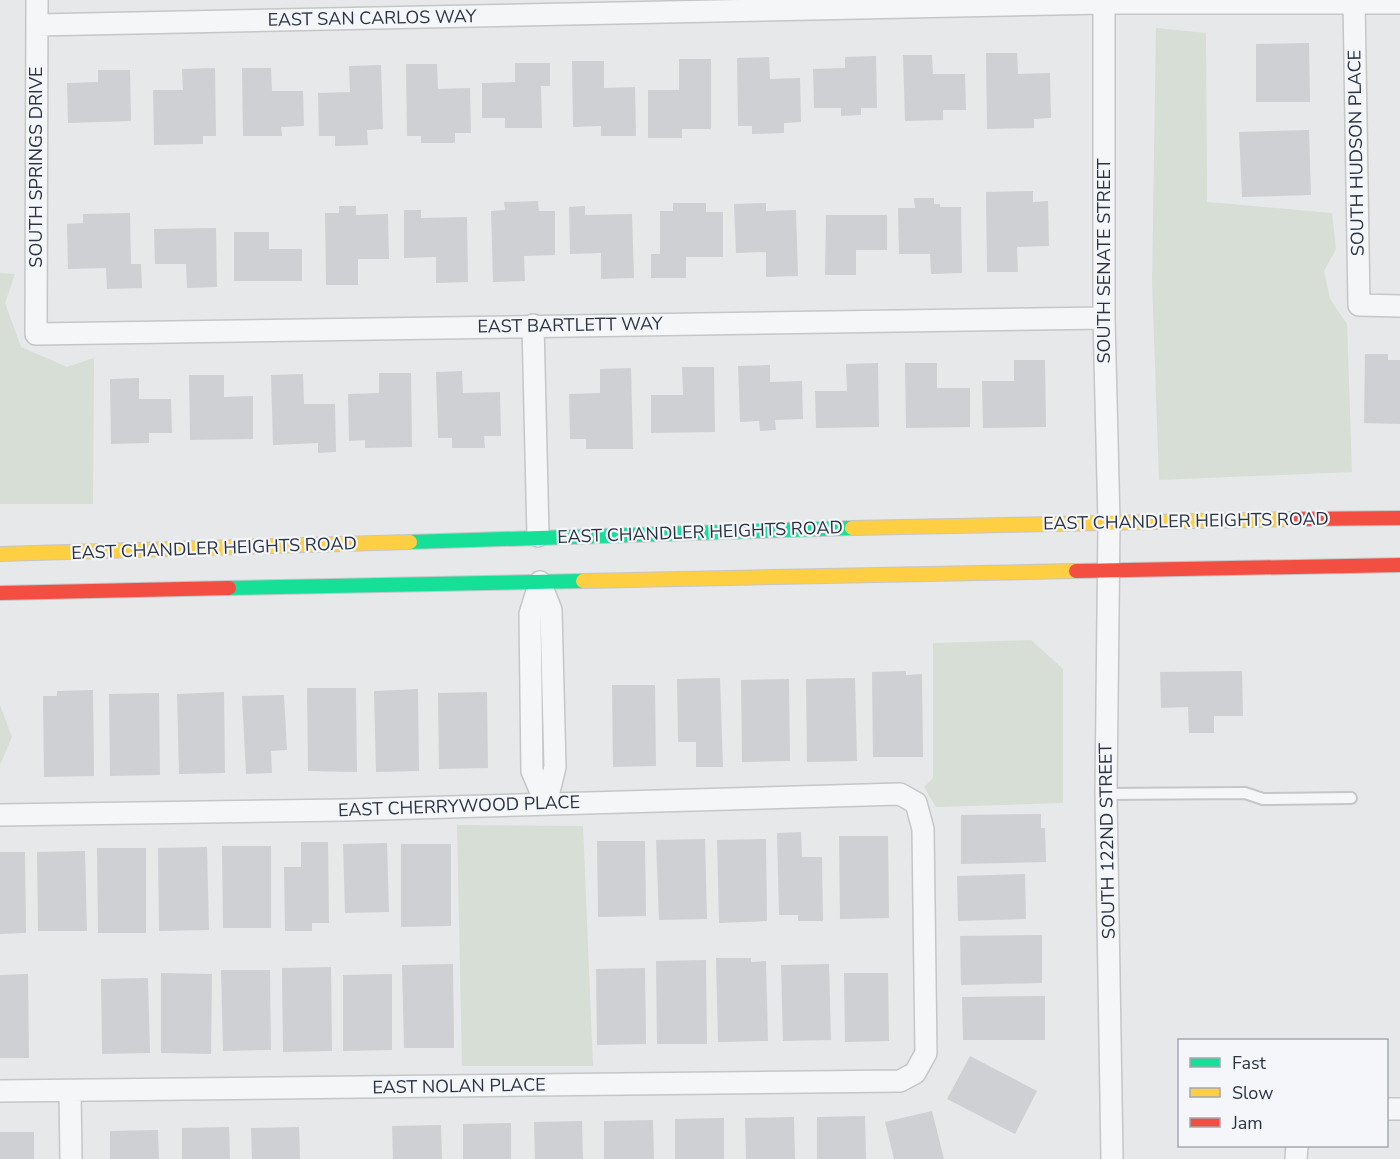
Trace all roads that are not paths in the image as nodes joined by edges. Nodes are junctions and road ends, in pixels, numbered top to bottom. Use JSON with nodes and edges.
{"nodes":[{"id":1,"x":37,"y":0,"type":"edge"},
{"id":2,"x":1354,"y":0,"type":"edge"},
{"id":3,"x":1104,"y":2,"type":"edge"},
{"id":4,"x":1400,"y":3,"type":"edge"},
{"id":5,"x":37,"y":25,"type":"junction"},
{"id":6,"x":1400,"y":306,"type":"edge"},
{"id":7,"x":1104,"y":318,"type":"junction"},
{"id":8,"x":532,"y":326,"type":"junction"},
{"id":9,"x":36,"y":333,"type":"joint"},
{"id":10,"x":1400,"y":518,"type":"edge"},
{"id":11,"x":1108,"y":522,"type":"junction"},
{"id":12,"x":538,"y":542,"type":"junction"},
{"id":13,"x":0,"y":554,"type":"edge"},
{"id":14,"x":1400,"y":565,"type":"edge"},
{"id":15,"x":1107,"y":571,"type":"junction"},
{"id":16,"x":540,"y":577,"type":"junction"},
{"id":17,"x":0,"y":594,"type":"edge"},
{"id":18,"x":553,"y":694,"type":"junction"},
{"id":19,"x":531,"y":695,"type":"junction"},
{"id":20,"x":1106,"y":794,"type":"junction"},
{"id":21,"x":1351,"y":798,"type":"dead end"},
{"id":22,"x":546,"y":804,"type":"junction"},
{"id":23,"x":0,"y":815,"type":"edge"},
{"id":24,"x":915,"y":1073,"type":"joint"},
{"id":25,"x":0,"y":1091,"type":"edge"},
{"id":26,"x":70,"y":1091,"type":"junction"},
{"id":27,"x":70,"y":1159,"type":"edge"},
{"id":28,"x":1112,"y":1159,"type":"edge"}],
"edges":[{"from":1,"to":5,"type":"street","name":"SOUTH SPRINGS DRIVE"},
{"from":2,"to":3,"type":"street","name":"EAST SAN CARLOS WAY"},
{"from":2,"to":4,"type":"street","name":"EAST SAN CARLOS WAY"},
{"from":2,"to":6,"type":"street","name":"SOUTH HUDSON PLACE"},
{"from":3,"to":5,"type":"street","name":"EAST SAN CARLOS WAY"},
{"from":3,"to":7,"type":"street","name":"SOUTH SENATE STREET"},
{"from":5,"to":9,"type":"street","name":"SOUTH SPRINGS DRIVE"},
{"from":7,"to":8,"type":"street","name":"EAST BARTLETT WAY"},
{"from":7,"to":11,"type":"street","name":"SOUTH SENATE STREET"},
{"from":8,"to":9,"type":"street","name":"EAST BARTLETT WAY"},
{"from":8,"to":12,"type":"street"},
{"from":10,"to":11,"type":"main road","name":"EAST CHANDLER HEIGHTS ROAD"},
{"from":11,"to":12,"type":"main road","name":"EAST CHANDLER HEIGHTS ROAD"},
{"from":11,"to":15,"type":"street","name":"SOUTH 122ND STREET"},
{"from":12,"to":13,"type":"main road","name":"EAST CHANDLER HEIGHTS ROAD"},
{"from":14,"to":15,"type":"main road"},
{"from":15,"to":16,"type":"main road"},
{"from":15,"to":20,"type":"street","name":"SOUTH 122ND STREET"},
{"from":16,"to":17,"type":"main road"},
{"from":16,"to":18,"type":"street"},
{"from":16,"to":19,"type":"street"},
{"from":18,"to":19,"type":"street"},
{"from":18,"to":22,"type":"street"},
{"from":19,"to":22,"type":"street"},
{"from":20,"to":21,"type":"lane"},
{"from":20,"to":28,"type":"street","name":"SOUTH 122ND STREET"},
{"from":22,"to":23,"type":"street","name":"EAST CHERRYWOOD PLACE"},
{"from":22,"to":24,"type":"street","name":"EAST CHERRYWOOD PLACE"},
{"from":24,"to":26,"type":"street","name":"EAST NOLAN PLACE"},
{"from":25,"to":26,"type":"street","name":"EAST NOLAN PLACE"},
{"from":26,"to":27,"type":"street"}]}
